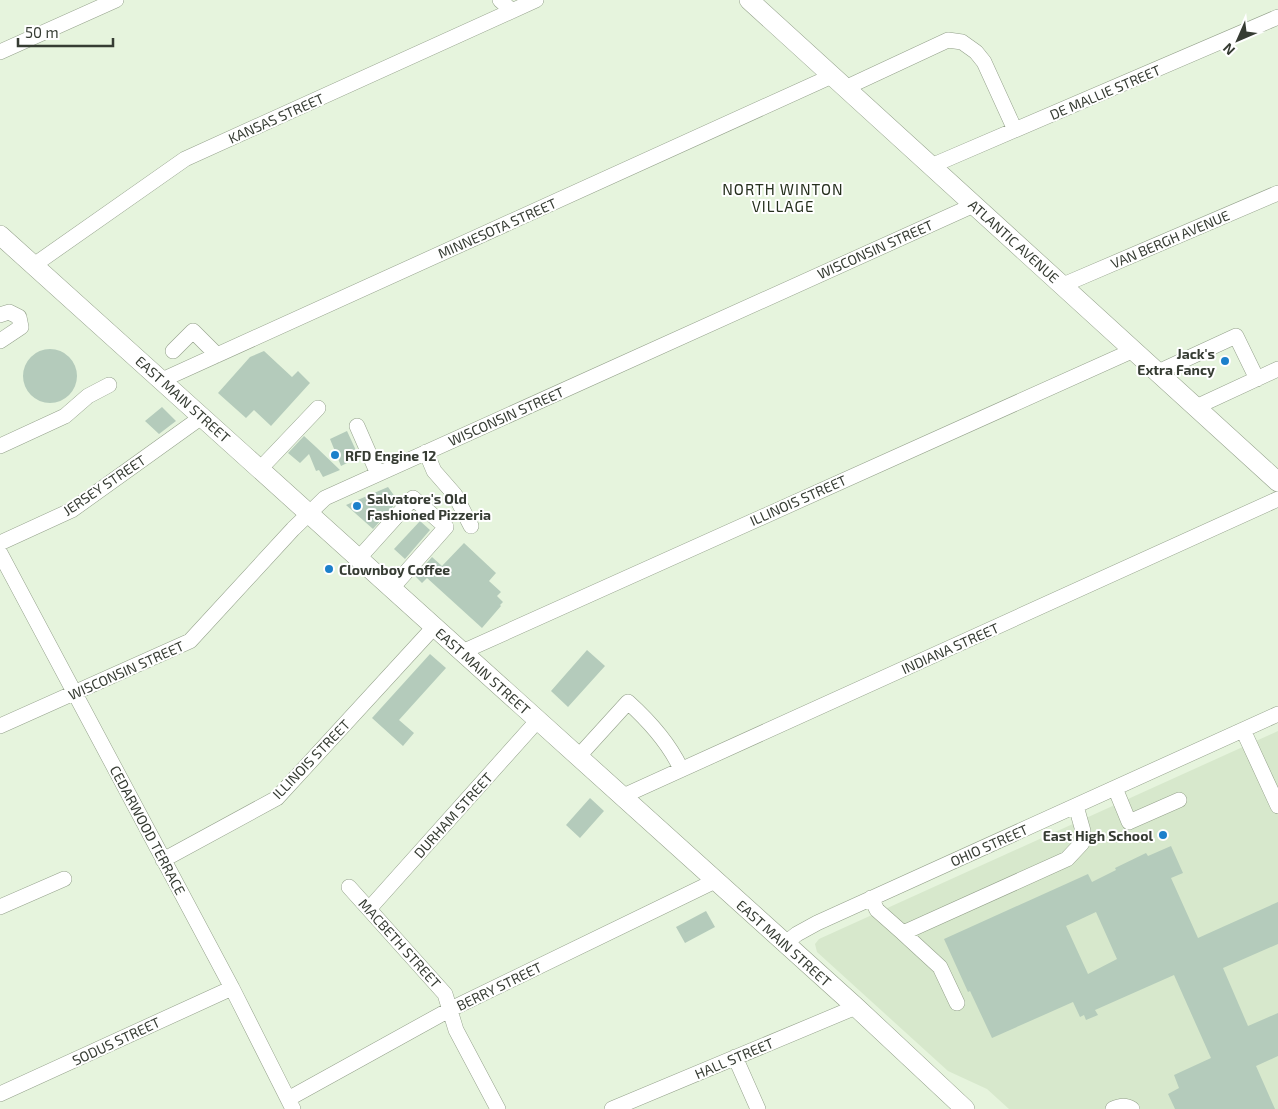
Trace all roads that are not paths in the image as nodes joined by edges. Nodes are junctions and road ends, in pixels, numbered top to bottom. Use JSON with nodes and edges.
{"nodes":[{"id":1,"x":116,"y":0,"type":"edge"},
{"id":2,"x":500,"y":0,"type":"edge"},
{"id":3,"x":536,"y":0,"type":"edge"},
{"id":4,"x":749,"y":0,"type":"edge"},
{"id":5,"x":512,"y":11,"type":"junction"},
{"id":6,"x":1278,"y":17,"type":"edge"},
{"id":7,"x":0,"y":52,"type":"edge"},
{"id":8,"x":838,"y":82,"type":"junction"},
{"id":9,"x":1015,"y":130,"type":"junction"},
{"id":10,"x":931,"y":166,"type":"junction"},
{"id":11,"x":1278,"y":193,"type":"edge"},
{"id":12,"x":974,"y":205,"type":"junction"},
{"id":13,"x":2,"y":241,"type":"edge"},
{"id":14,"x":34,"y":265,"type":"junction"},
{"id":15,"x":1063,"y":285,"type":"junction"},
{"id":16,"x":0,"y":315,"type":"edge"},
{"id":17,"x":0,"y":341,"type":"edge"},
{"id":18,"x":1134,"y":350,"type":"junction"},
{"id":19,"x":173,"y":351,"type":"dead end"},
{"id":20,"x":218,"y":354,"type":"junction"},
{"id":21,"x":1278,"y":369,"type":"edge"},
{"id":22,"x":1158,"y":372,"type":"junction"},
{"id":23,"x":1257,"y":378,"type":"junction"},
{"id":24,"x":162,"y":380,"type":"junction"},
{"id":25,"x":109,"y":384,"type":"dead end"},
{"id":26,"x":1196,"y":407,"type":"junction"},
{"id":27,"x":318,"y":408,"type":"dead end"},
{"id":28,"x":202,"y":416,"type":"junction"},
{"id":29,"x":356,"y":426,"type":"dead end"},
{"id":30,"x":0,"y":446,"type":"edge"},
{"id":31,"x":426,"y":452,"type":"junction"},
{"id":32,"x":260,"y":469,"type":"junction"},
{"id":33,"x":378,"y":474,"type":"junction"},
{"id":34,"x":1278,"y":482,"type":"edge"},
{"id":35,"x":1278,"y":499,"type":"edge"},
{"id":36,"x":308,"y":512,"type":"junction"},
{"id":37,"x":471,"y":526,"type":"dead end"},
{"id":38,"x":0,"y":543,"type":"edge"},
{"id":39,"x":0,"y":553,"type":"edge"},
{"id":40,"x":359,"y":558,"type":"junction"},
{"id":41,"x":392,"y":588,"type":"junction"},
{"id":42,"x":434,"y":627,"type":"junction"},
{"id":43,"x":462,"y":652,"type":"junction"},
{"id":44,"x":75,"y":692,"type":"junction"},
{"id":45,"x":1278,"y":714,"type":"edge"},
{"id":46,"x":538,"y":720,"type":"junction"},
{"id":47,"x":0,"y":726,"type":"edge"},
{"id":48,"x":1243,"y":730,"type":"junction"},
{"id":49,"x":578,"y":757,"type":"junction"},
{"id":50,"x":681,"y":769,"type":"junction"},
{"id":51,"x":1115,"y":788,"type":"junction"},
{"id":52,"x":621,"y":796,"type":"junction"},
{"id":53,"x":1179,"y":800,"type":"dead end"},
{"id":54,"x":1076,"y":806,"type":"junction"},
{"id":55,"x":1278,"y":806,"type":"edge"},
{"id":56,"x":163,"y":860,"type":"junction"},
{"id":57,"x":64,"y":879,"type":"dead end"},
{"id":58,"x":715,"y":881,"type":"junction"},
{"id":59,"x":349,"y":887,"type":"dead end"},
{"id":60,"x":871,"y":898,"type":"junction"},
{"id":61,"x":0,"y":908,"type":"edge"},
{"id":62,"x":369,"y":909,"type":"junction"},
{"id":63,"x":903,"y":933,"type":"junction"},
{"id":64,"x":784,"y":944,"type":"junction"},
{"id":65,"x":232,"y":988,"type":"junction"},
{"id":66,"x":957,"y":1003,"type":"dead end"},
{"id":67,"x":856,"y":1007,"type":"junction"},
{"id":68,"x":449,"y":1010,"type":"junction"},
{"id":69,"x":735,"y":1057,"type":"junction"},
{"id":70,"x":0,"y":1094,"type":"edge"},
{"id":71,"x":290,"y":1104,"type":"edge"},
{"id":72,"x":498,"y":1109,"type":"edge"},
{"id":73,"x":612,"y":1109,"type":"edge"},
{"id":74,"x":758,"y":1109,"type":"edge"},
{"id":75,"x":965,"y":1109,"type":"edge"},
{"id":76,"x":1113,"y":1109,"type":"edge"},
{"id":77,"x":1132,"y":1109,"type":"edge"}],
"edges":[{"from":1,"to":7,"type":"street"},
{"from":2,"to":5,"type":"street"},
{"from":3,"to":5,"type":"street","name":"KANSAS STREET"},
{"from":4,"to":8,"type":"main road","name":"ATLANTIC AVENUE"},
{"from":5,"to":14,"type":"street","name":"KANSAS STREET"},
{"from":6,"to":9,"type":"street","name":"DE MALLIE STREET"},
{"from":8,"to":9,"type":"street","name":"MINNESOTA STREET"},
{"from":8,"to":10,"type":"main road","name":"ATLANTIC AVENUE"},
{"from":8,"to":20,"type":"street","name":"MINNESOTA STREET"},
{"from":9,"to":10,"type":"street","name":"DE MALLIE STREET"},
{"from":10,"to":12,"type":"main road","name":"ATLANTIC AVENUE"},
{"from":11,"to":15,"type":"street","name":"VAN BERGH AVENUE"},
{"from":12,"to":15,"type":"main road","name":"ATLANTIC AVENUE"},
{"from":12,"to":31,"type":"street","name":"WISCONSIN STREET"},
{"from":13,"to":14,"type":"main road","name":"EAST MAIN STREET"},
{"from":14,"to":24,"type":"main road","name":"EAST MAIN STREET"},
{"from":15,"to":18,"type":"main road","name":"ATLANTIC AVENUE"},
{"from":16,"to":17,"type":"street"},
{"from":18,"to":22,"type":"main road","name":"ATLANTIC AVENUE"},
{"from":18,"to":43,"type":"street","name":"ILLINOIS STREET"},
{"from":19,"to":20,"type":"street"},
{"from":20,"to":24,"type":"street","name":"MINNESOTA STREET"},
{"from":21,"to":23,"type":"street"},
{"from":22,"to":23,"type":"street"},
{"from":22,"to":26,"type":"main road","name":"ATLANTIC AVENUE"},
{"from":23,"to":26,"type":"street"},
{"from":24,"to":28,"type":"main road","name":"EAST MAIN STREET"},
{"from":25,"to":30,"type":"street"},
{"from":26,"to":34,"type":"main road","name":"ATLANTIC AVENUE"},
{"from":27,"to":32,"type":"street"},
{"from":28,"to":32,"type":"main road","name":"EAST MAIN STREET"},
{"from":28,"to":38,"type":"street","name":"JERSEY STREET"},
{"from":29,"to":33,"type":"street"},
{"from":31,"to":33,"type":"street","name":"WISCONSIN STREET"},
{"from":31,"to":37,"type":"street"},
{"from":32,"to":36,"type":"main road","name":"EAST MAIN STREET"},
{"from":33,"to":36,"type":"street","name":"WISCONSIN STREET"},
{"from":35,"to":50,"type":"street","name":"INDIANA STREET"},
{"from":36,"to":40,"type":"main road","name":"EAST MAIN STREET"},
{"from":36,"to":44,"type":"street","name":"WISCONSIN STREET"},
{"from":39,"to":44,"type":"street","name":"CEDARWOOD TERRACE"},
{"from":40,"to":41,"type":"main road","name":"EAST MAIN STREET"},
{"from":40,"to":41,"type":"street"},
{"from":41,"to":42,"type":"main road","name":"EAST MAIN STREET"},
{"from":42,"to":43,"type":"main road","name":"EAST MAIN STREET"},
{"from":42,"to":56,"type":"street","name":"ILLINOIS STREET"},
{"from":43,"to":46,"type":"main road","name":"EAST MAIN STREET"},
{"from":44,"to":47,"type":"street","name":"WISCONSIN STREET"},
{"from":44,"to":56,"type":"street","name":"CEDARWOOD TERRACE"},
{"from":45,"to":48,"type":"street","name":"OHIO STREET"},
{"from":46,"to":49,"type":"main road","name":"EAST MAIN STREET"},
{"from":46,"to":62,"type":"street","name":"DURHAM STREET"},
{"from":48,"to":51,"type":"street","name":"OHIO STREET"},
{"from":48,"to":55,"type":"street"},
{"from":49,"to":50,"type":"street"},
{"from":49,"to":52,"type":"main road","name":"EAST MAIN STREET"},
{"from":50,"to":52,"type":"street","name":"INDIANA STREET"},
{"from":51,"to":53,"type":"street"},
{"from":51,"to":54,"type":"street","name":"OHIO STREET"},
{"from":52,"to":58,"type":"main road","name":"EAST MAIN STREET"},
{"from":54,"to":60,"type":"street","name":"OHIO STREET"},
{"from":54,"to":63,"type":"street"},
{"from":56,"to":65,"type":"street","name":"CEDARWOOD TERRACE"},
{"from":57,"to":61,"type":"street"},
{"from":58,"to":64,"type":"main road","name":"EAST MAIN STREET"},
{"from":58,"to":68,"type":"street","name":"BERRY STREET"},
{"from":59,"to":62,"type":"street","name":"MACBETH STREET"},
{"from":60,"to":63,"type":"street"},
{"from":60,"to":64,"type":"street","name":"OHIO STREET"},
{"from":62,"to":68,"type":"street","name":"MACBETH STREET"},
{"from":63,"to":66,"type":"street"},
{"from":64,"to":67,"type":"main road","name":"EAST MAIN STREET"},
{"from":65,"to":70,"type":"street","name":"SODUS STREET"},
{"from":65,"to":71,"type":"street","name":"CEDARWOOD TERRACE"},
{"from":67,"to":69,"type":"street","name":"HALL STREET"},
{"from":67,"to":75,"type":"main road","name":"EAST MAIN STREET"},
{"from":68,"to":71,"type":"street","name":"BERRY STREET"},
{"from":68,"to":72,"type":"street","name":"MACBETH STREET"},
{"from":69,"to":73,"type":"street","name":"HALL STREET"},
{"from":69,"to":74,"type":"street"},
{"from":76,"to":77,"type":"street"}]}
